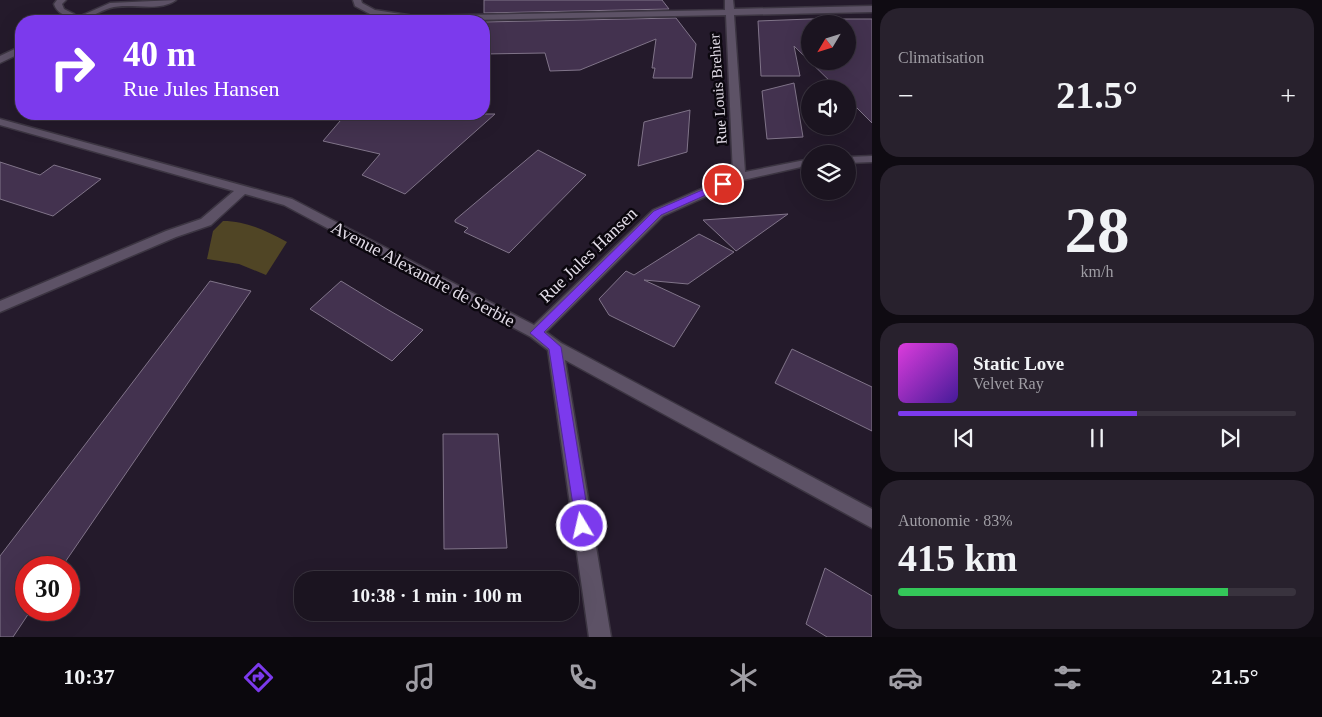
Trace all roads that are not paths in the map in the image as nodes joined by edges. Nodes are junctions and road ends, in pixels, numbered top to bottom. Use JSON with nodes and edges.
{"nodes":[{"id":1,"x":62,"y":0,"type":"edge"},
{"id":2,"x":172,"y":0,"type":"edge"},
{"id":3,"x":357,"y":0,"type":"edge"},
{"id":4,"x":729,"y":0,"type":"edge"},
{"id":5,"x":872,"y":9,"type":"edge"},
{"id":6,"x":729,"y":12,"type":"junction"},
{"id":7,"x":69,"y":15,"type":"edge"},
{"id":8,"x":89,"y":15,"type":"edge"},
{"id":9,"x":391,"y":15,"type":"edge"},
{"id":10,"x":490,"y":17,"type":"edge"},
{"id":11,"x":15,"y":52,"type":"edge"},
{"id":12,"x":0,"y":60,"type":"edge"},
{"id":13,"x":0,"y":122,"type":"edge"},
{"id":14,"x":872,"y":159,"type":"edge"},
{"id":15,"x":856,"y":160,"type":"edge"},
{"id":16,"x":801,"y":164,"type":"edge"},
{"id":17,"x":739,"y":177,"type":"junction"},
{"id":18,"x":242,"y":190,"type":"junction"},
{"id":19,"x":0,"y":307,"type":"edge"},
{"id":20,"x":536,"y":333,"type":"junction"},
{"id":21,"x":555,"y":347,"type":"junction"},
{"id":22,"x":872,"y":519,"type":"edge"},
{"id":23,"x":600,"y":637,"type":"edge"}],
"edges":[{"from":1,"to":7,"type":"street"},
{"from":2,"to":8,"type":"street"},
{"from":3,"to":9,"type":"street"},
{"from":4,"to":6,"type":"street","name":"Rue Louis Brehier"},
{"from":5,"to":6,"type":"street"},
{"from":6,"to":10,"type":"street"},
{"from":6,"to":17,"type":"street","name":"Rue Louis Brehier"},
{"from":11,"to":12,"type":"street"},
{"from":13,"to":18,"type":"street","name":"Avenue Alexandre de Serbie"},
{"from":14,"to":15,"type":"street"},
{"from":16,"to":17,"type":"street","name":"Rue Jules Hansen"},
{"from":17,"to":20,"type":"street","name":"Rue Jules Hansen"},
{"from":18,"to":19,"type":"street"},
{"from":18,"to":20,"type":"street","name":"Avenue Alexandre de Serbie"},
{"from":20,"to":21,"type":"street","name":"Avenue Alexandre de Serbie"},
{"from":21,"to":22,"type":"street","name":"Avenue Alexandre de Serbie"},
{"from":21,"to":23,"type":"street"}]}
